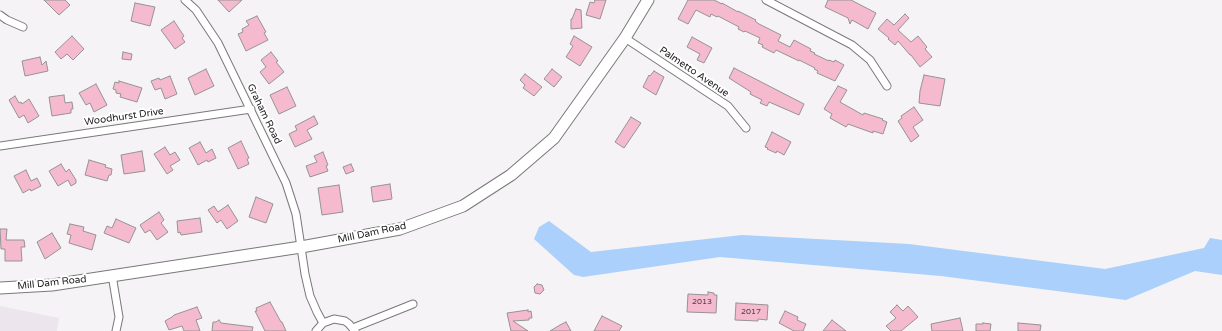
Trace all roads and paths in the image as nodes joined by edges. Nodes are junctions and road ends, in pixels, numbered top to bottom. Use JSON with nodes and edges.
{"nodes":[{"id":1,"x":185,"y":0,"type":"edge"},
{"id":2,"x":648,"y":0,"type":"edge"},
{"id":3,"x":766,"y":0,"type":"edge"},
{"id":4,"x":0,"y":15,"type":"edge"},
{"id":5,"x":22,"y":26,"type":"dead end"},
{"id":6,"x":625,"y":38,"type":"junction"},
{"id":7,"x":887,"y":86,"type":"dead end"},
{"id":8,"x":251,"y":109,"type":"junction"},
{"id":9,"x":746,"y":128,"type":"dead end"},
{"id":10,"x":0,"y":146,"type":"edge"},
{"id":11,"x":301,"y":247,"type":"junction"},
{"id":12,"x":112,"y":275,"type":"junction"},
{"id":13,"x":0,"y":288,"type":"edge"},
{"id":14,"x":413,"y":304,"type":"dead end"},
{"id":15,"x":323,"y":323,"type":"junction"},
{"id":16,"x":354,"y":330,"type":"edge"},
{"id":17,"x":116,"y":331,"type":"edge"},
{"id":18,"x":316,"y":331,"type":"edge"}],
"edges":[{"from":1,"to":8,"type":"street","name":"Graham Road"},
{"from":2,"to":6,"type":"street","name":"Mill Dam Road"},
{"from":3,"to":7,"type":"street"},
{"from":4,"to":5,"type":"street"},
{"from":6,"to":9,"type":"street","name":"Palmetto Avenue"},
{"from":6,"to":11,"type":"street","name":"Mill Dam Road"},
{"from":8,"to":10,"type":"street","name":"Woodhurst Drive"},
{"from":8,"to":11,"type":"street","name":"Graham Road"},
{"from":11,"to":12,"type":"street","name":"Mill Dam Road"},
{"from":11,"to":15,"type":"street","name":"Graham Road"},
{"from":12,"to":13,"type":"street","name":"Mill Dam Road"},
{"from":12,"to":17,"type":"street"},
{"from":14,"to":16,"type":"street"},
{"from":15,"to":16,"type":"street"},
{"from":15,"to":18,"type":"street"}]}
